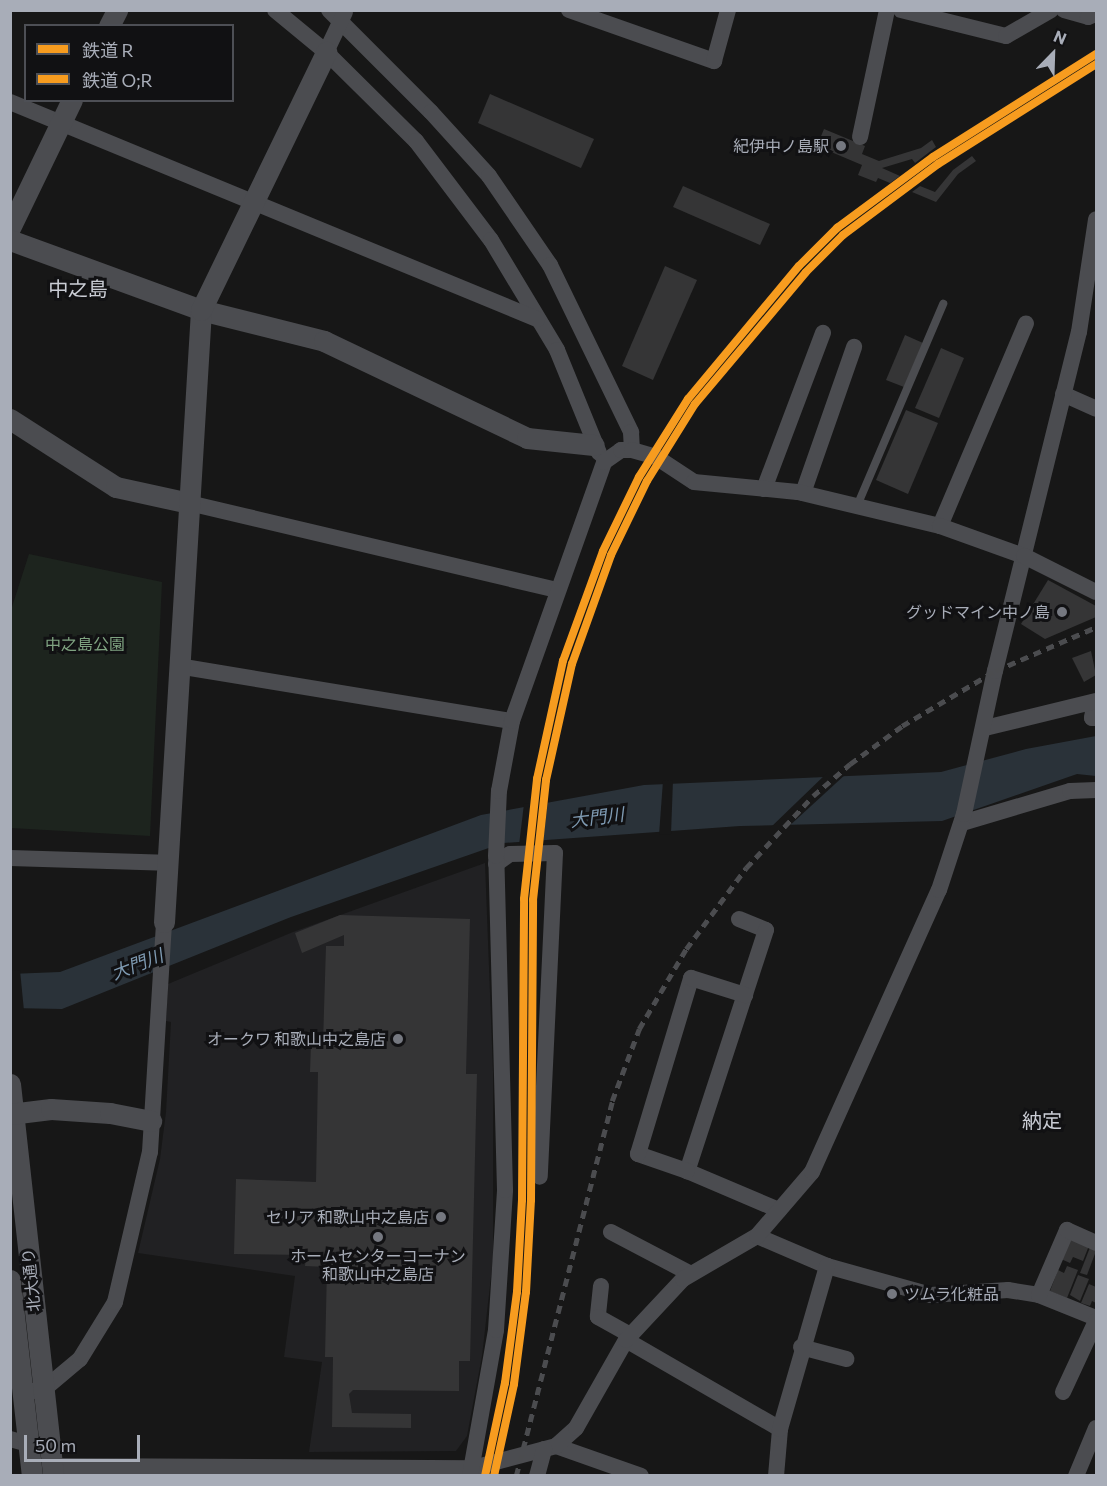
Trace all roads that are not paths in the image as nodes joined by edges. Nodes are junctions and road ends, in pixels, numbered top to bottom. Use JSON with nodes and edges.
{"nodes":[{"id":1,"x":117,"y":10,"type":"edge"},
{"id":2,"x":275,"y":10,"type":"edge"},
{"id":3,"x":569,"y":10,"type":"edge"},
{"id":4,"x":728,"y":10,"type":"edge"},
{"id":5,"x":887,"y":10,"type":"edge"},
{"id":6,"x":901,"y":10,"type":"edge"},
{"id":7,"x":1051,"y":10,"type":"edge"},
{"id":8,"x":1064,"y":10,"type":"edge"},
{"id":9,"x":339,"y":14,"type":"edge"},
{"id":10,"x":1096,"y":14,"type":"edge"},
{"id":11,"x":110,"y":24,"type":"edge"},
{"id":12,"x":326,"y":52,"type":"junction"},
{"id":13,"x":10,"y":102,"type":"edge"},
{"id":14,"x":71,"y":102,"type":"edge"},
{"id":15,"x":61,"y":123,"type":"junction"},
{"id":16,"x":860,"y":137,"type":"dead end"},
{"id":17,"x":252,"y":201,"type":"junction"},
{"id":18,"x":1096,"y":219,"type":"edge"},
{"id":19,"x":10,"y":228,"type":"edge"},
{"id":20,"x":10,"y":240,"type":"edge"},
{"id":21,"x":1093,"y":260,"type":"edge"},
{"id":22,"x":943,"y":304,"type":"dead end"},
{"id":23,"x":201,"y":310,"type":"junction"},
{"id":24,"x":537,"y":319,"type":"junction"},
{"id":25,"x":1026,"y":323,"type":"dead end"},
{"id":26,"x":823,"y":333,"type":"dead end"},
{"id":27,"x":854,"y":347,"type":"dead end"},
{"id":28,"x":1063,"y":394,"type":"junction"},
{"id":29,"x":1096,"y":409,"type":"edge"},
{"id":30,"x":10,"y":419,"type":"edge"},
{"id":31,"x":632,"y":450,"type":"junction"},
{"id":32,"x":599,"y":453,"type":"junction"},
{"id":33,"x":764,"y":489,"type":"junction"},
{"id":34,"x":803,"y":493,"type":"junction"},
{"id":35,"x":189,"y":503,"type":"junction"},
{"id":36,"x":857,"y":506,"type":"junction"},
{"id":37,"x":940,"y":526,"type":"junction"},
{"id":38,"x":1024,"y":556,"type":"junction"},
{"id":39,"x":557,"y":590,"type":"junction"},
{"id":40,"x":1096,"y":592,"type":"edge"},
{"id":41,"x":178,"y":666,"type":"junction"},
{"id":42,"x":1096,"y":708,"type":"edge"},
{"id":43,"x":512,"y":721,"type":"junction"},
{"id":44,"x":984,"y":735,"type":"junction"},
{"id":45,"x":1096,"y":790,"type":"edge"},
{"id":46,"x":963,"y":818,"type":"junction"},
{"id":47,"x":10,"y":858,"type":"edge"},
{"id":48,"x":496,"y":860,"type":"junction"},
{"id":49,"x":165,"y":863,"type":"junction"},
{"id":50,"x":739,"y":919,"type":"dead end"},
{"id":51,"x":164,"y":922,"type":"joint"},
{"id":52,"x":745,"y":995,"type":"junction"},
{"id":53,"x":10,"y":1084,"type":"edge"},
{"id":54,"x":12,"y":1114,"type":"edge"},
{"id":55,"x":152,"y":1121,"type":"junction"},
{"id":56,"x":687,"y":1171,"type":"junction"},
{"id":57,"x":540,"y":1177,"type":"dead end"},
{"id":58,"x":779,"y":1210,"type":"junction"},
{"id":59,"x":616,"y":1232,"type":"dead end"},
{"id":60,"x":757,"y":1236,"type":"junction"},
{"id":61,"x":1096,"y":1244,"type":"edge"},
{"id":62,"x":827,"y":1266,"type":"junction"},
{"id":63,"x":691,"y":1274,"type":"junction"},
{"id":64,"x":10,"y":1280,"type":"edge"},
{"id":65,"x":601,"y":1286,"type":"dead end"},
{"id":66,"x":1039,"y":1295,"type":"junction"},
{"id":67,"x":1096,"y":1319,"type":"edge"},
{"id":68,"x":628,"y":1338,"type":"junction"},
{"id":69,"x":801,"y":1347,"type":"junction"},
{"id":70,"x":846,"y":1359,"type":"dead end"},
{"id":71,"x":33,"y":1391,"type":"junction"},
{"id":72,"x":1064,"y":1392,"type":"dead end"},
{"id":73,"x":1096,"y":1428,"type":"edge"},
{"id":74,"x":780,"y":1429,"type":"junction"},
{"id":75,"x":20,"y":1442,"type":"edge"},
{"id":76,"x":550,"y":1448,"type":"junction"},
{"id":77,"x":53,"y":1471,"type":"edge"},
{"id":78,"x":369,"y":1472,"type":"edge"},
{"id":79,"x":472,"y":1472,"type":"edge"},
{"id":80,"x":32,"y":1476,"type":"edge"},
{"id":81,"x":537,"y":1476,"type":"edge"},
{"id":82,"x":641,"y":1476,"type":"edge"},
{"id":83,"x":776,"y":1476,"type":"edge"},
{"id":84,"x":1076,"y":1476,"type":"edge"}],
"edges":[{"from":1,"to":11,"type":"street"},
{"from":2,"to":12,"type":"street"},
{"from":3,"to":4,"type":"street"},
{"from":5,"to":16,"type":"street"},
{"from":6,"to":7,"type":"street"},
{"from":8,"to":10,"type":"street"},
{"from":9,"to":12,"type":"street"},
{"from":9,"to":31,"type":"street"},
{"from":12,"to":17,"type":"street"},
{"from":12,"to":24,"type":"street"},
{"from":13,"to":15,"type":"street"},
{"from":14,"to":15,"type":"street"},
{"from":15,"to":17,"type":"street"},
{"from":15,"to":19,"type":"street"},
{"from":17,"to":23,"type":"street"},
{"from":17,"to":24,"type":"street"},
{"from":18,"to":21,"type":"street"},
{"from":20,"to":23,"type":"street"},
{"from":21,"to":28,"type":"street"},
{"from":22,"to":36,"type":"lane"},
{"from":23,"to":32,"type":"street"},
{"from":23,"to":35,"type":"street"},
{"from":24,"to":32,"type":"street"},
{"from":25,"to":37,"type":"street"},
{"from":26,"to":33,"type":"street"},
{"from":27,"to":34,"type":"street"},
{"from":28,"to":29,"type":"street"},
{"from":28,"to":38,"type":"street"},
{"from":30,"to":35,"type":"street"},
{"from":31,"to":32,"type":"street"},
{"from":31,"to":33,"type":"street"},
{"from":32,"to":39,"type":"street"},
{"from":33,"to":34,"type":"street"},
{"from":34,"to":36,"type":"street"},
{"from":35,"to":39,"type":"street"},
{"from":35,"to":41,"type":"street"},
{"from":36,"to":37,"type":"street"},
{"from":37,"to":38,"type":"street"},
{"from":38,"to":40,"type":"street"},
{"from":38,"to":44,"type":"street"},
{"from":39,"to":43,"type":"street"},
{"from":41,"to":43,"type":"street"},
{"from":41,"to":49,"type":"street"},
{"from":42,"to":44,"type":"street"},
{"from":43,"to":48,"type":"street"},
{"from":44,"to":46,"type":"street"},
{"from":45,"to":46,"type":"street"},
{"from":46,"to":58,"type":"street"},
{"from":47,"to":49,"type":"street"},
{"from":48,"to":57,"type":"street"},
{"from":48,"to":79,"type":"street"},
{"from":49,"to":51,"type":"street"},
{"from":50,"to":52,"type":"street"},
{"from":51,"to":55,"type":"street"},
{"from":52,"to":56,"type":"street"},
{"from":52,"to":56,"type":"street"},
{"from":53,"to":54,"type":"street","name":"北大通り"},
{"from":54,"to":55,"type":"street"},
{"from":54,"to":71,"type":"street","name":"北大通り"},
{"from":55,"to":71,"type":"street"},
{"from":56,"to":58,"type":"street"},
{"from":58,"to":60,"type":"street"},
{"from":59,"to":63,"type":"street"},
{"from":60,"to":62,"type":"street"},
{"from":60,"to":63,"type":"street"},
{"from":61,"to":66,"type":"street"},
{"from":62,"to":66,"type":"street"},
{"from":62,"to":69,"type":"street"},
{"from":63,"to":68,"type":"street"},
{"from":64,"to":71,"type":"street","name":"北大通り"},
{"from":65,"to":68,"type":"street"},
{"from":66,"to":67,"type":"street"},
{"from":67,"to":72,"type":"street"},
{"from":68,"to":74,"type":"street"},
{"from":68,"to":76,"type":"street"},
{"from":69,"to":70,"type":"street"},
{"from":69,"to":74,"type":"street"},
{"from":71,"to":75,"type":"street","name":"北大通り"},
{"from":71,"to":77,"type":"street","name":"北大通り"},
{"from":73,"to":84,"type":"street"},
{"from":74,"to":83,"type":"street"},
{"from":75,"to":80,"type":"street","name":"北大通り"},
{"from":76,"to":79,"type":"street"},
{"from":76,"to":81,"type":"street"},
{"from":76,"to":82,"type":"street"},
{"from":77,"to":78,"type":"street"},
{"from":78,"to":79,"type":"street"}]}
